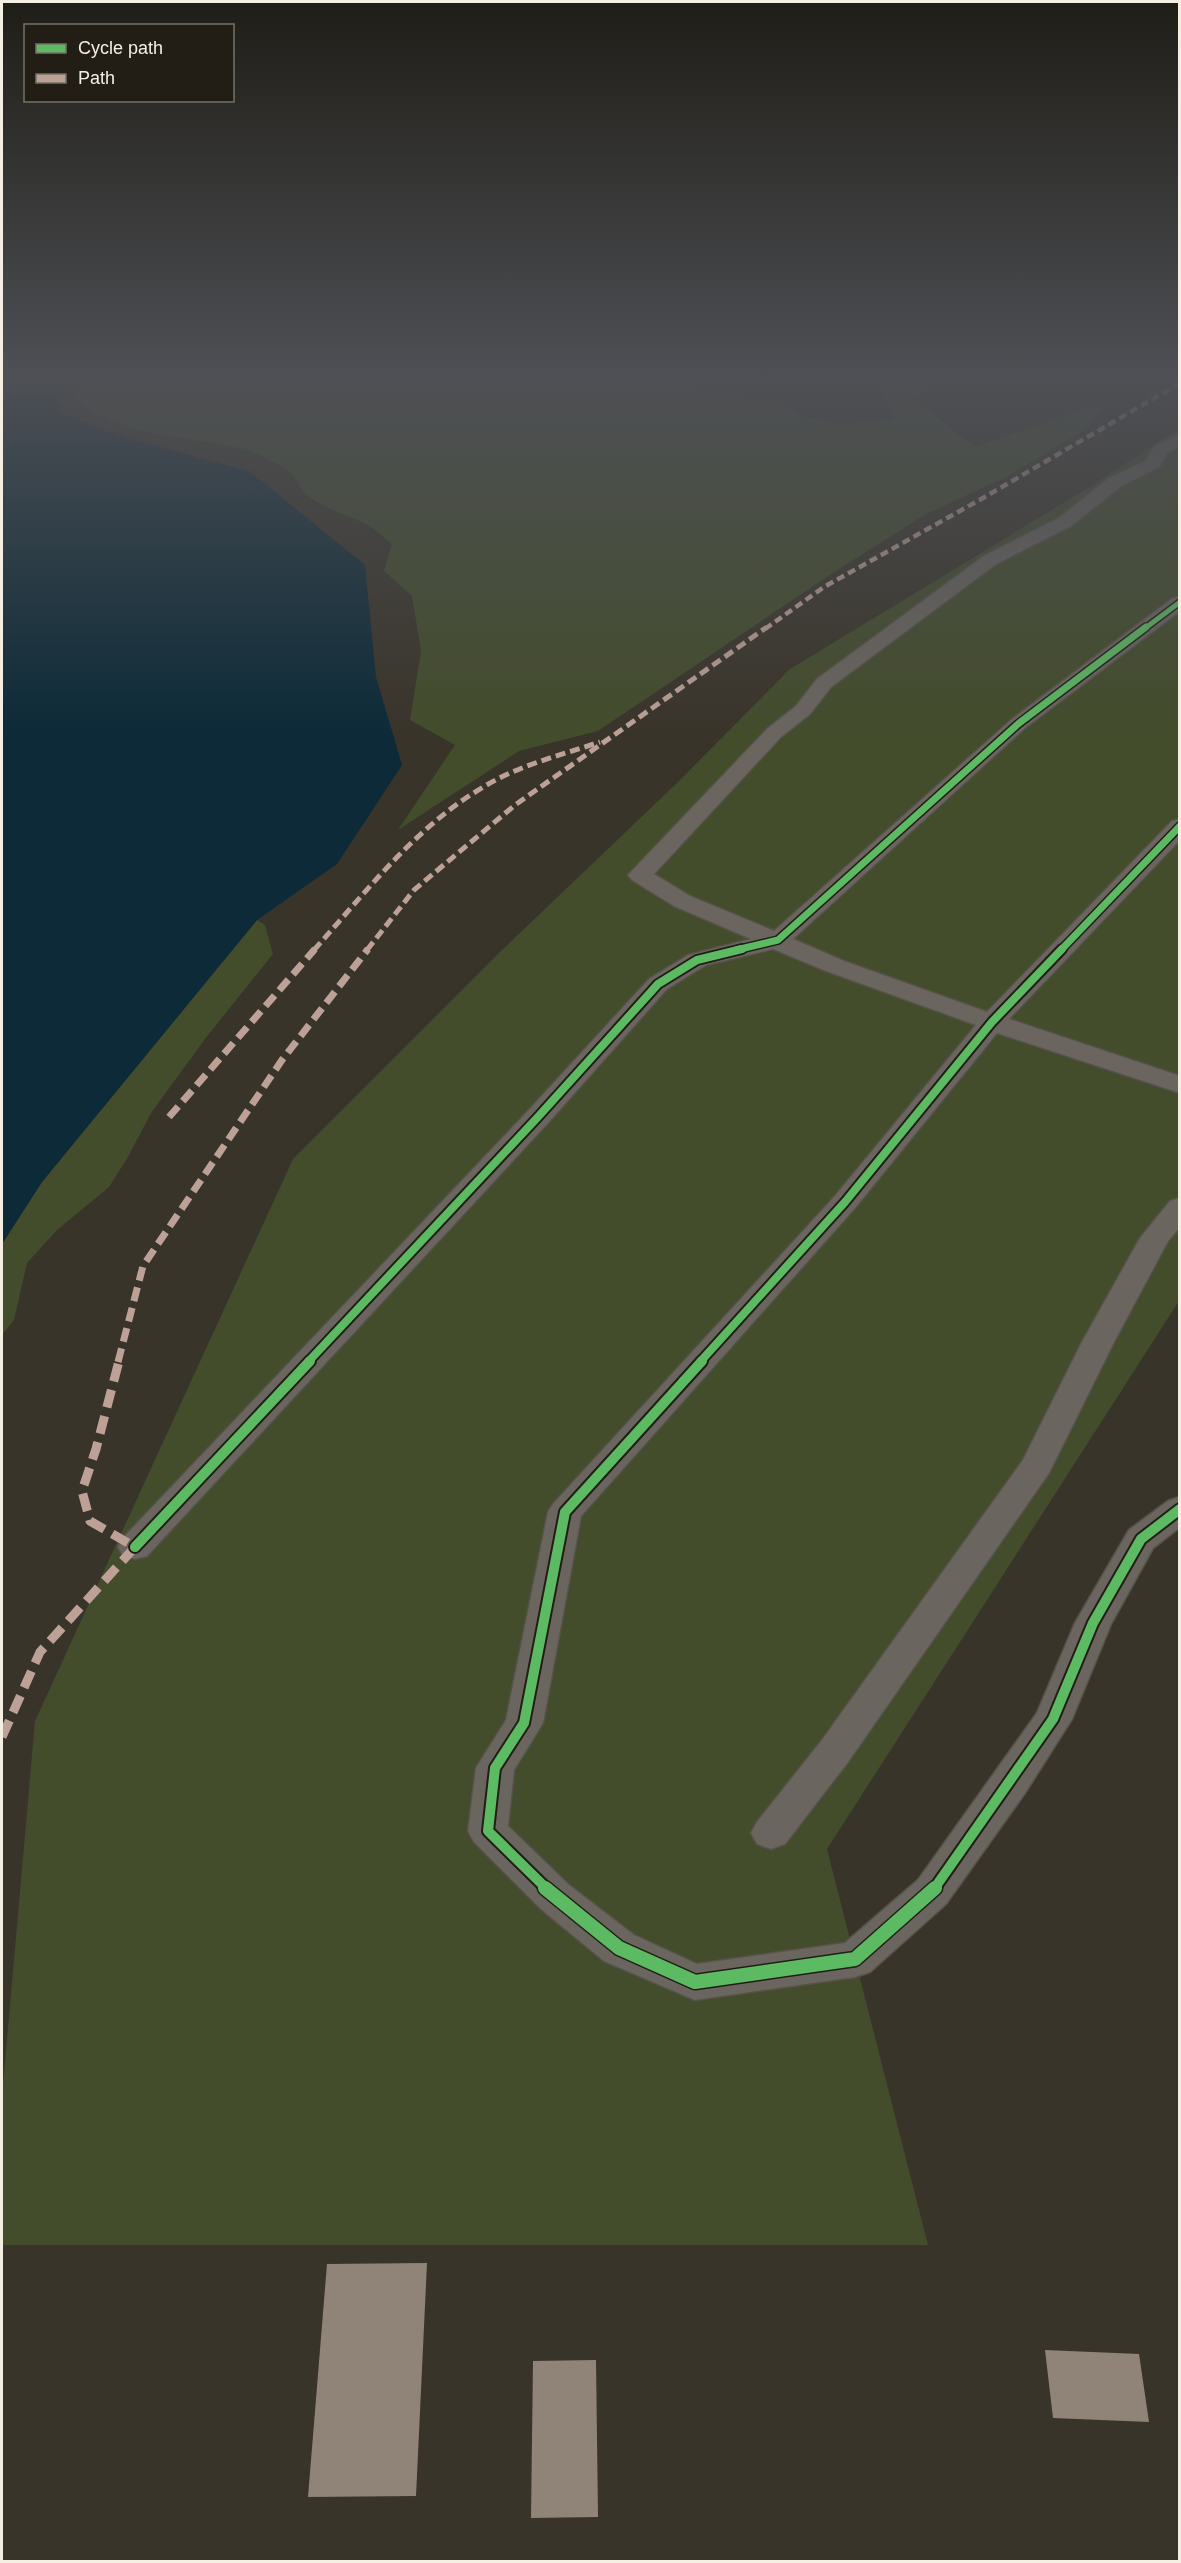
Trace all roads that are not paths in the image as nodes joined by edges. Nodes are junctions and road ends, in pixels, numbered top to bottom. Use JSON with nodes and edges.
{"nodes":[{"id":1,"x":1097,"y":497,"type":"edge"},
{"id":2,"x":1179,"y":603,"type":"edge"},
{"id":3,"x":1179,"y":825,"type":"edge"},
{"id":4,"x":778,"y":940,"type":"junction"},
{"id":5,"x":992,"y":1022,"type":"junction"},
{"id":6,"x":1179,"y":1085,"type":"edge"},
{"id":7,"x":1179,"y":1206,"type":"edge"},
{"id":8,"x":1179,"y":1509,"type":"edge"},
{"id":9,"x":135,"y":1547,"type":"dead end"},
{"id":10,"x":771,"y":1833,"type":"dead end"}],
"edges":[{"from":1,"to":4,"type":"street"},
{"from":2,"to":4,"type":"street"},
{"from":3,"to":5,"type":"street"},
{"from":4,"to":5,"type":"street"},
{"from":4,"to":9,"type":"street"},
{"from":5,"to":6,"type":"street"},
{"from":5,"to":8,"type":"street"},
{"from":7,"to":10,"type":"street"}]}
